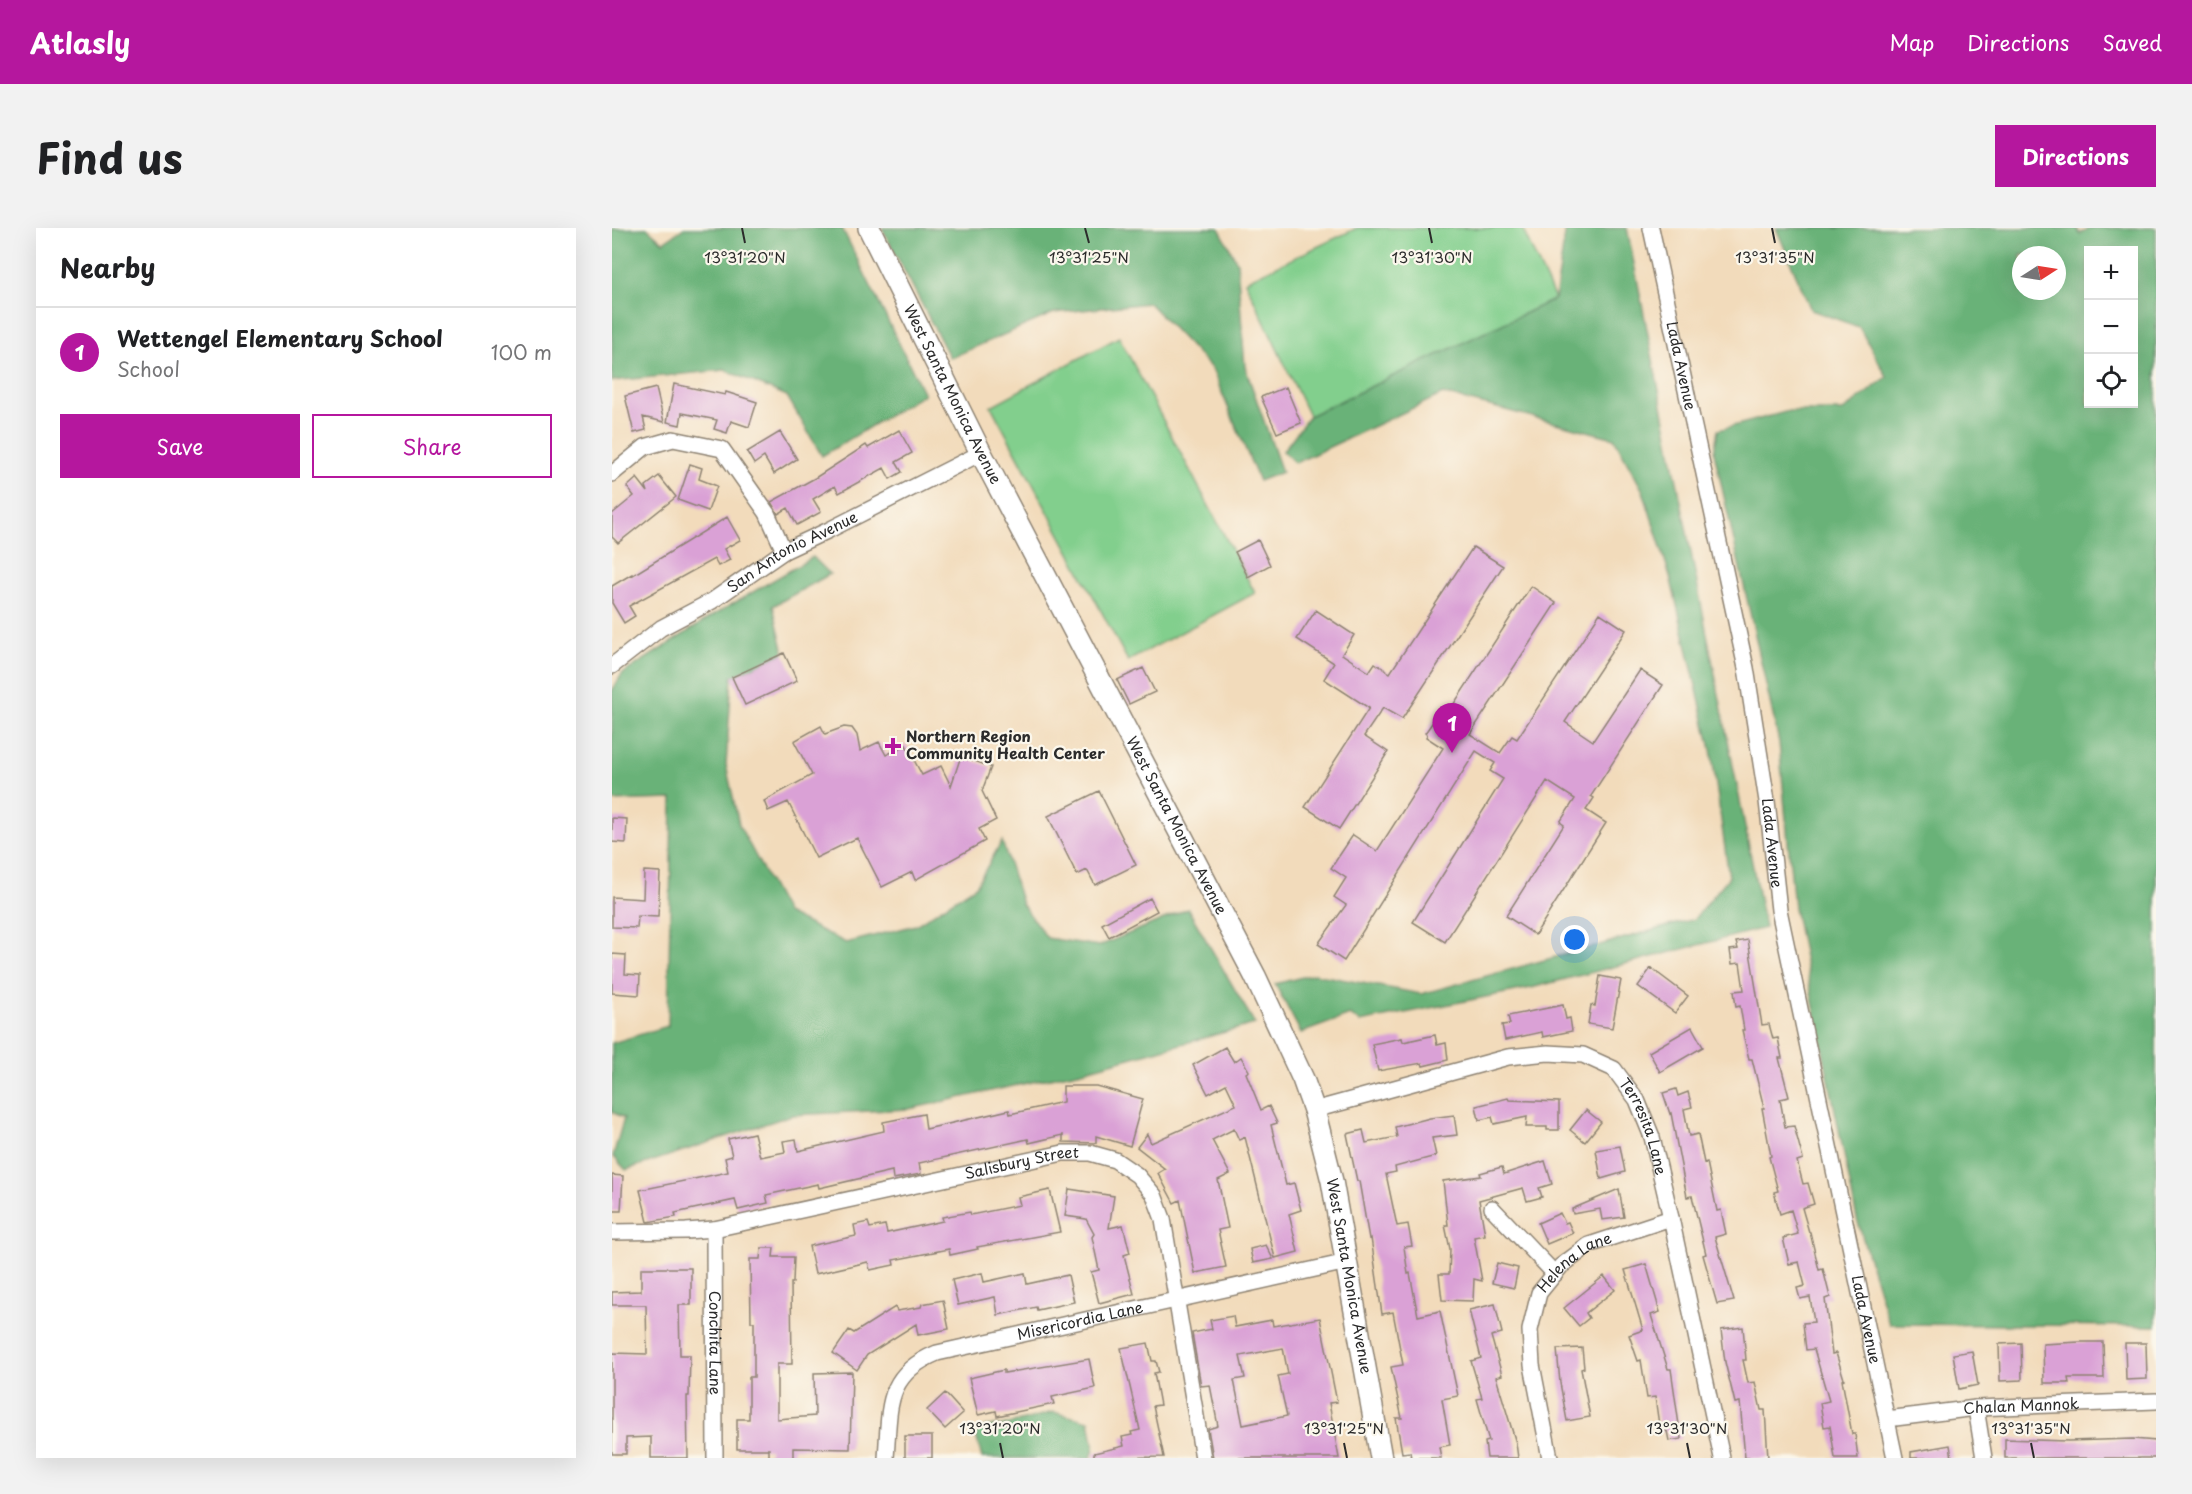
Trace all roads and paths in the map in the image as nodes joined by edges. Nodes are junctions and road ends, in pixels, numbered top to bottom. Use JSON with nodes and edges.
{"nodes":[{"id":1,"x":869,"y":228,"type":"edge"},
{"id":2,"x":1651,"y":228,"type":"edge"},
{"id":3,"x":981,"y":453,"type":"junction"},
{"id":4,"x":612,"y":474,"type":"edge"},
{"id":5,"x":784,"y":551,"type":"junction"},
{"id":6,"x":612,"y":666,"type":"edge"},
{"id":7,"x":1314,"y":1110,"type":"junction"},
{"id":8,"x":1492,"y":1208,"type":"dead end"},
{"id":9,"x":1671,"y":1218,"type":"junction"},
{"id":10,"x":714,"y":1229,"type":"junction"},
{"id":11,"x":612,"y":1232,"type":"edge"},
{"id":12,"x":1347,"y":1262,"type":"junction"},
{"id":13,"x":1555,"y":1274,"type":"junction"},
{"id":14,"x":1178,"y":1301,"type":"junction"},
{"id":15,"x":2156,"y":1401,"type":"edge"},
{"id":16,"x":1976,"y":1408,"type":"junction"},
{"id":17,"x":1887,"y":1419,"type":"junction"},
{"id":18,"x":715,"y":1458,"type":"edge"},
{"id":19,"x":885,"y":1458,"type":"edge"},
{"id":20,"x":1203,"y":1458,"type":"edge"},
{"id":21,"x":1382,"y":1458,"type":"edge"},
{"id":22,"x":1550,"y":1458,"type":"edge"},
{"id":23,"x":1722,"y":1458,"type":"edge"},
{"id":24,"x":1895,"y":1458,"type":"edge"},
{"id":25,"x":1984,"y":1458,"type":"edge"}],
"edges":[{"from":1,"to":3,"type":"main road","name":"West Santa Monica Avenue"},
{"from":2,"to":17,"type":"street","name":"Lada Avenue"},
{"from":3,"to":5,"type":"street","name":"San Antonio Avenue"},
{"from":3,"to":7,"type":"main road","name":"West Santa Monica Avenue"},
{"from":4,"to":5,"type":"street"},
{"from":5,"to":6,"type":"street","name":"San Antonio Avenue"},
{"from":7,"to":9,"type":"street","name":"Terresita Lane"},
{"from":7,"to":12,"type":"main road","name":"West Santa Monica Avenue"},
{"from":8,"to":13,"type":"street"},
{"from":9,"to":13,"type":"street","name":"Helena Lane"},
{"from":9,"to":23,"type":"street","name":"Terresita Lane"},
{"from":10,"to":11,"type":"street","name":"Salisbury Street"},
{"from":10,"to":14,"type":"street","name":"Salisbury Street"},
{"from":10,"to":18,"type":"street","name":"Conchita Lane"},
{"from":12,"to":14,"type":"street","name":"Misericordia Lane"},
{"from":12,"to":21,"type":"main road","name":"West Santa Monica Avenue"},
{"from":13,"to":22,"type":"street","name":"Helena Lane"},
{"from":14,"to":19,"type":"street","name":"Misericordia Lane"},
{"from":14,"to":20,"type":"street","name":"Salisbury Street"},
{"from":15,"to":16,"type":"street","name":"Chalan Mannok"},
{"from":16,"to":17,"type":"street","name":"Chalan Mannok"},
{"from":16,"to":25,"type":"street"},
{"from":17,"to":24,"type":"street","name":"Lada Avenue"}]}
